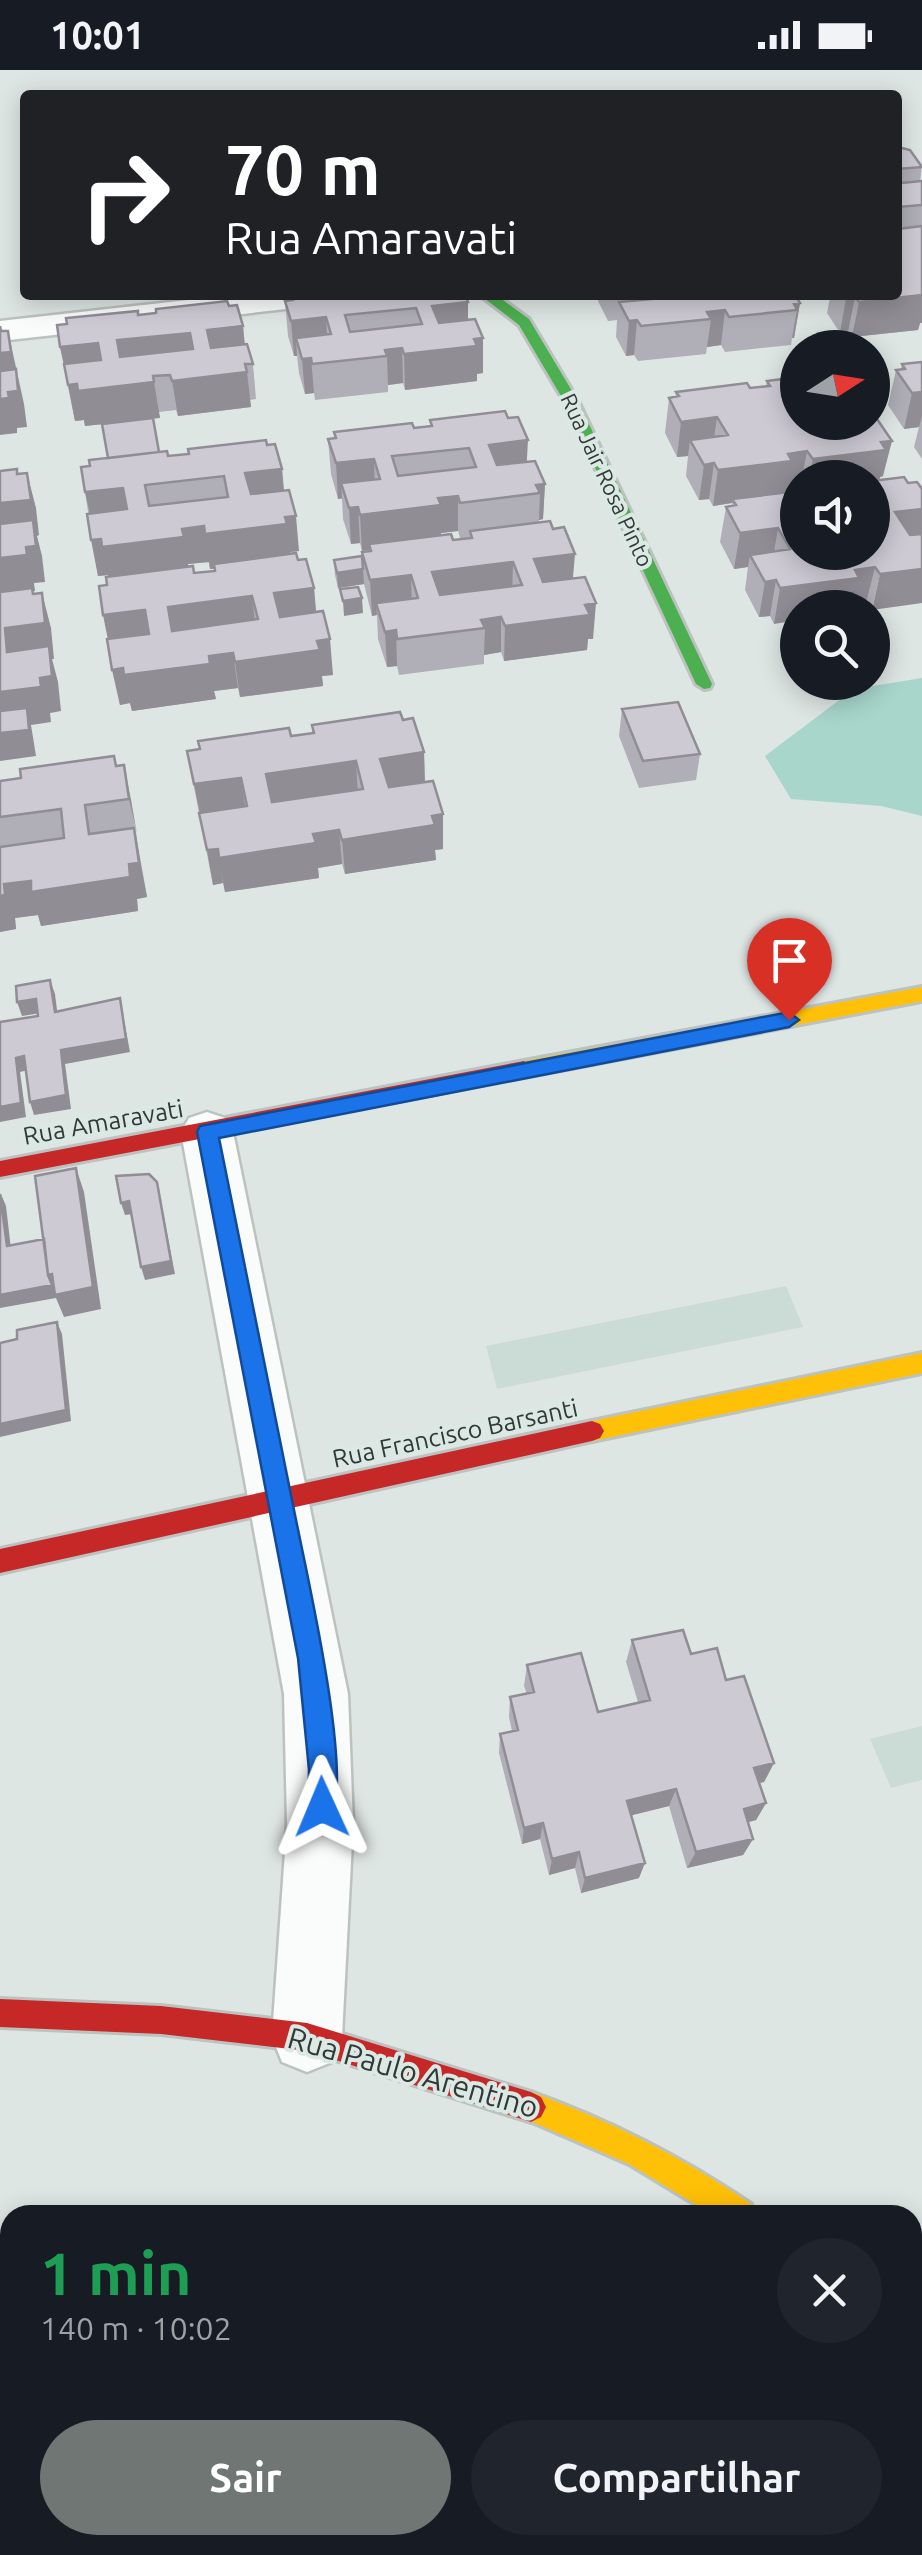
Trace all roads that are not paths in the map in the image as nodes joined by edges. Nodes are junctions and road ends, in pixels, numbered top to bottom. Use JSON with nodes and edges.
{"nodes":[{"id":1,"x":277,"y":300,"type":"edge"},
{"id":2,"x":494,"y":300,"type":"edge"},
{"id":3,"x":0,"y":331,"type":"edge"},
{"id":4,"x":704,"y":684,"type":"dead end"},
{"id":5,"x":922,"y":994,"type":"edge"},
{"id":6,"x":207,"y":1132,"type":"junction"},
{"id":7,"x":0,"y":1169,"type":"edge"},
{"id":8,"x":922,"y":1363,"type":"edge"},
{"id":9,"x":281,"y":1500,"type":"junction"},
{"id":10,"x":0,"y":1560,"type":"edge"},
{"id":11,"x":0,"y":2014,"type":"edge"},
{"id":12,"x":307,"y":2037,"type":"junction"},
{"id":13,"x":726,"y":2205,"type":"edge"}],
"edges":[{"from":1,"to":3,"type":"street"},
{"from":2,"to":4,"type":"street","name":"Rua Jair Rosa Pinto"},
{"from":5,"to":6,"type":"street","name":"Rua Amaravati"},
{"from":6,"to":7,"type":"street","name":"Rua Amaravati"},
{"from":6,"to":9,"type":"street"},
{"from":8,"to":9,"type":"street","name":"Rua Francisco Barsanti"},
{"from":9,"to":10,"type":"street","name":"Rua Francisco Barsanti"},
{"from":9,"to":12,"type":"street"},
{"from":11,"to":12,"type":"street","name":"Rua Paulo Arentino"},
{"from":12,"to":13,"type":"street","name":"Rua Paulo Arentino"}]}
